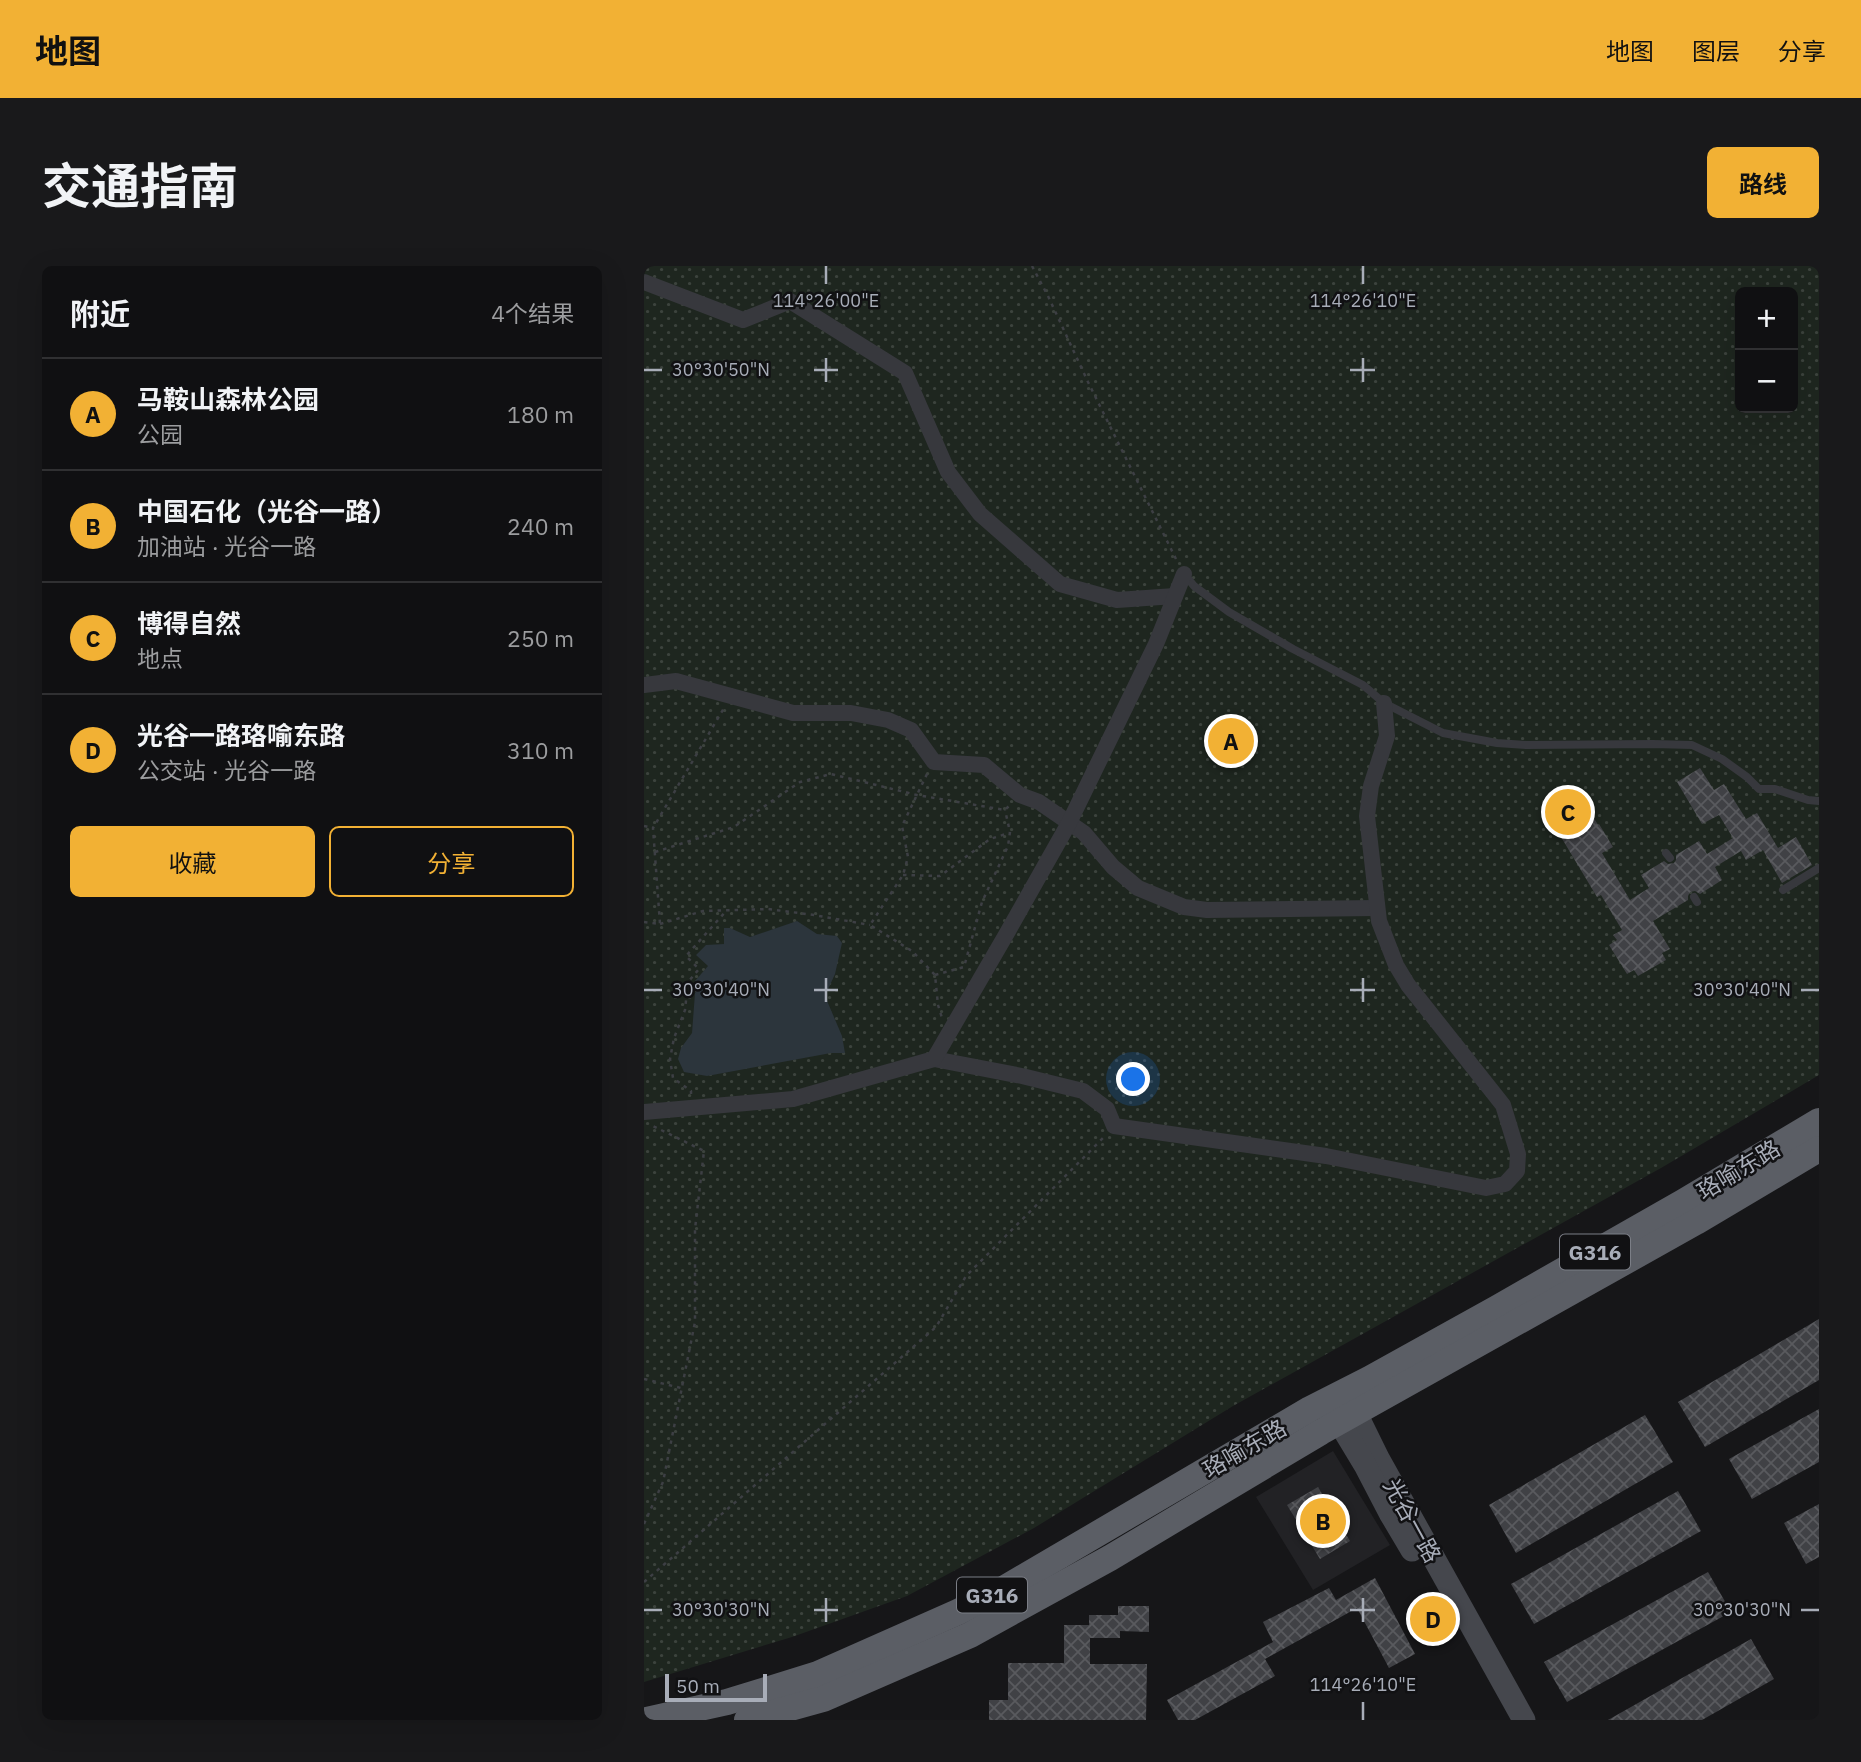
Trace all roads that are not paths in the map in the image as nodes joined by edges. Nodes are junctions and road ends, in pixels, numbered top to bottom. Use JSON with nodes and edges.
{"nodes":[{"id":1,"x":644,"y":282,"type":"edge"},
{"id":2,"x":1184,"y":574,"type":"joint"},
{"id":3,"x":1175,"y":596,"type":"junction"},
{"id":4,"x":644,"y":685,"type":"edge"},
{"id":5,"x":1384,"y":703,"type":"junction"},
{"id":6,"x":1819,"y":801,"type":"edge"},
{"id":7,"x":1069,"y":823,"type":"junction"},
{"id":8,"x":1819,"y":868,"type":"edge"},
{"id":9,"x":1783,"y":890,"type":"dead end"},
{"id":10,"x":1377,"y":908,"type":"junction"},
{"id":11,"x":934,"y":1059,"type":"junction"},
{"id":12,"x":648,"y":1118,"type":"edge"},
{"id":13,"x":1819,"y":1121,"type":"edge"},
{"id":14,"x":1819,"y":1149,"type":"edge"},
{"id":15,"x":1342,"y":1407,"type":"junction"},
{"id":16,"x":646,"y":1720,"type":"edge"},
{"id":17,"x":747,"y":1720,"type":"edge"},
{"id":18,"x":1507,"y":1720,"type":"edge"},
{"id":19,"x":1524,"y":1720,"type":"edge"}],
"edges":[{"from":1,"to":3,"type":"street"},
{"from":2,"to":3,"type":"street"},
{"from":2,"to":5,"type":"lane"},
{"from":3,"to":7,"type":"street"},
{"from":4,"to":7,"type":"street"},
{"from":5,"to":6,"type":"lane"},
{"from":5,"to":10,"type":"street"},
{"from":7,"to":10,"type":"street"},
{"from":7,"to":11,"type":"street"},
{"from":8,"to":9,"type":"lane"},
{"from":10,"to":11,"type":"street"},
{"from":11,"to":12,"type":"street"},
{"from":13,"to":15,"type":"highway","name":"珞喻东路","number":"G316"},
{"from":14,"to":15,"type":"highway","name":"珞喻东路","number":"G316"},
{"from":15,"to":16,"type":"highway","name":"珞喻东路","number":"G316"},
{"from":15,"to":17,"type":"highway","name":"珞喻东路","number":"G316"},
{"from":15,"to":18,"type":"main road","name":"光谷一路"},
{"from":15,"to":19,"type":"main road","name":"光谷一路"}]}
